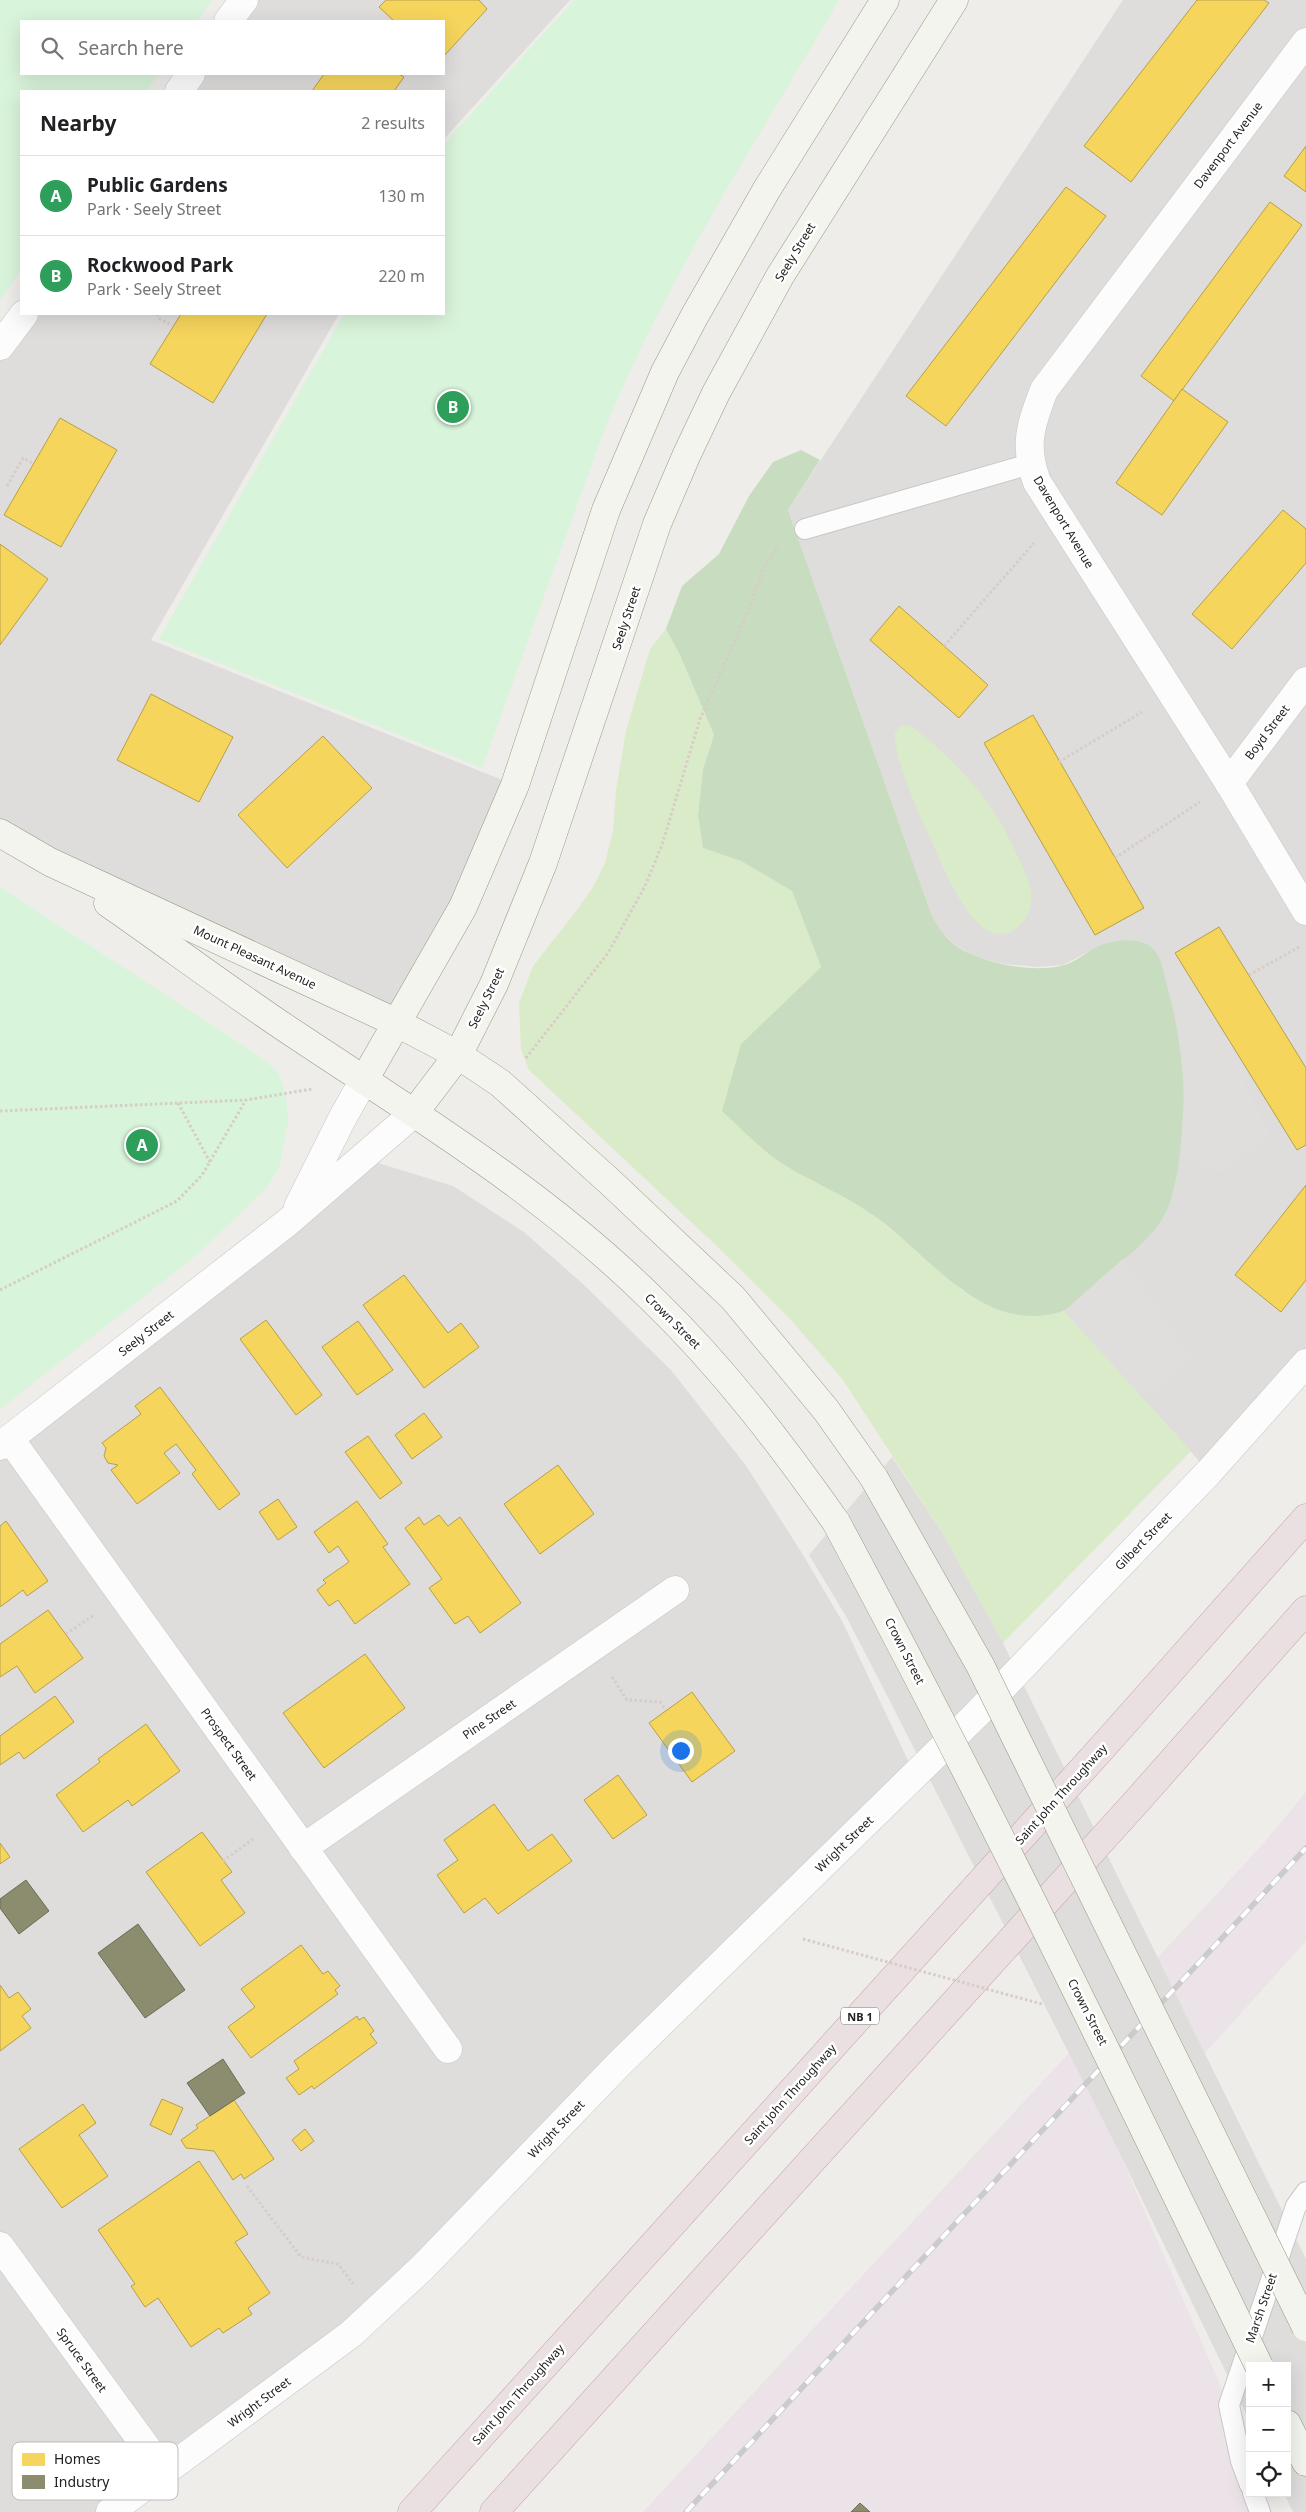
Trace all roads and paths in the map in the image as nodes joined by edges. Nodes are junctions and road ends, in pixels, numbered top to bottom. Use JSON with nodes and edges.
{"nodes":[{"id":1,"x":244,"y":0,"type":"edge"},
{"id":2,"x":885,"y":0,"type":"edge"},
{"id":3,"x":954,"y":0,"type":"edge"},
{"id":4,"x":229,"y":20,"type":"edge"},
{"id":5,"x":1306,"y":42,"type":"edge"},
{"id":6,"x":190,"y":75,"type":"edge"},
{"id":7,"x":180,"y":90,"type":"edge"},
{"id":8,"x":23,"y":315,"type":"edge"},
{"id":9,"x":156,"y":315,"type":"edge"},
{"id":10,"x":173,"y":326,"type":"dead end"},
{"id":11,"x":0,"y":346,"type":"edge"},
{"id":12,"x":34,"y":464,"type":"dead end"},
{"id":13,"x":1030,"y":464,"type":"junction"},
{"id":14,"x":7,"y":486,"type":"dead end"},
{"id":15,"x":805,"y":529,"type":"joint"},
{"id":16,"x":1012,"y":568,"type":"dead end"},
{"id":17,"x":944,"y":646,"type":"dead end"},
{"id":18,"x":1306,"y":681,"type":"edge"},
{"id":19,"x":1126,"y":722,"type":"dead end"},
{"id":20,"x":1059,"y":762,"type":"dead end"},
{"id":21,"x":1229,"y":783,"type":"junction"},
{"id":22,"x":1181,"y":814,"type":"dead end"},
{"id":23,"x":0,"y":833,"type":"edge"},
{"id":24,"x":1115,"y":858,"type":"dead end"},
{"id":25,"x":50,"y":862,"type":"junction"},
{"id":26,"x":1306,"y":911,"type":"edge"},
{"id":27,"x":1306,"y":943,"type":"edge"},
{"id":28,"x":1249,"y":975,"type":"dead end"},
{"id":29,"x":398,"y":1023,"type":"junction"},
{"id":30,"x":458,"y":1055,"type":"junction"},
{"id":31,"x":364,"y":1080,"type":"junction"},
{"id":32,"x":500,"y":1083,"type":"junction"},
{"id":33,"x":246,"y":1100,"type":"junction"},
{"id":34,"x":178,"y":1103,"type":"junction"},
{"id":35,"x":0,"y":1111,"type":"edge"},
{"id":36,"x":414,"y":1113,"type":"junction"},
{"id":37,"x":210,"y":1162,"type":"junction"},
{"id":38,"x":292,"y":1219,"type":"junction"},
{"id":39,"x":0,"y":1290,"type":"edge"},
{"id":40,"x":1306,"y":1363,"type":"edge"},
{"id":41,"x":5,"y":1443,"type":"edge"},
{"id":42,"x":1306,"y":1518,"type":"edge"},
{"id":43,"x":675,"y":1590,"type":"dead end"},
{"id":44,"x":1306,"y":1610,"type":"edge"},
{"id":45,"x":624,"y":1694,"type":"dead end"},
{"id":46,"x":666,"y":1710,"type":"dead end"},
{"id":47,"x":976,"y":1715,"type":"joint"},
{"id":48,"x":303,"y":1848,"type":"junction"},
{"id":49,"x":803,"y":1939,"type":"dead end"},
{"id":50,"x":1091,"y":2018,"type":"junction"},
{"id":51,"x":448,"y":2049,"type":"dead end"},
{"id":52,"x":247,"y":2186,"type":"dead end"},
{"id":53,"x":1306,"y":2192,"type":"edge"},
{"id":54,"x":0,"y":2246,"type":"edge"},
{"id":55,"x":350,"y":2280,"type":"dead end"},
{"id":56,"x":1306,"y":2327,"type":"edge"},
{"id":57,"x":1257,"y":2362,"type":"edge"},
{"id":58,"x":1291,"y":2432,"type":"edge"},
{"id":59,"x":142,"y":2442,"type":"edge"},
{"id":60,"x":1306,"y":2462,"type":"edge"},
{"id":61,"x":178,"y":2463,"type":"edge"},
{"id":62,"x":1246,"y":2474,"type":"edge"},
{"id":63,"x":1254,"y":2497,"type":"edge"},
{"id":64,"x":127,"y":2500,"type":"edge"},
{"id":65,"x":110,"y":2512,"type":"edge"},
{"id":66,"x":412,"y":2512,"type":"edge"},
{"id":67,"x":494,"y":2512,"type":"edge"},
{"id":68,"x":1260,"y":2512,"type":"edge"}],
"edges":[{"from":1,"to":4,"type":"street"},
{"from":2,"to":29,"type":"main road","name":"Seely Street"},
{"from":3,"to":30,"type":"main road","name":"Seely Street"},
{"from":5,"to":13,"type":"street","name":"Davenport Avenue"},
{"from":6,"to":7,"type":"street"},
{"from":8,"to":11,"type":"street"},
{"from":9,"to":10,"type":"path"},
{"from":12,"to":14,"type":"path"},
{"from":13,"to":15,"type":"lane"},
{"from":13,"to":21,"type":"street","name":"Davenport Avenue"},
{"from":15,"to":32,"type":"path"},
{"from":16,"to":17,"type":"path"},
{"from":18,"to":21,"type":"street","name":"Boyd Street"},
{"from":19,"to":20,"type":"path"},
{"from":21,"to":26,"type":"street","name":"Davenport Avenue"},
{"from":22,"to":24,"type":"path"},
{"from":23,"to":25,"type":"main road","name":"Mount Pleasant Avenue"},
{"from":25,"to":29,"type":"main road","name":"Mount Pleasant Avenue"},
{"from":25,"to":31,"type":"main road","name":"Mount Pleasant Avenue"},
{"from":27,"to":28,"type":"path"},
{"from":29,"to":30,"type":"main road","name":"Mount Pleasant Avenue"},
{"from":29,"to":31,"type":"main road","name":"Seely Street"},
{"from":30,"to":32,"type":"main road"},
{"from":30,"to":36,"type":"main road","name":"Seely Street"},
{"from":31,"to":33,"type":"path"},
{"from":31,"to":36,"type":"main road","name":"Crown Street"},
{"from":31,"to":38,"type":"street","name":"Seely Street"},
{"from":32,"to":56,"type":"main road","bridge":true},
{"from":33,"to":34,"type":"path"},
{"from":33,"to":37,"type":"path"},
{"from":34,"to":35,"type":"path"},
{"from":34,"to":37,"type":"path"},
{"from":36,"to":38,"type":"street","name":"Seely Street"},
{"from":36,"to":50,"type":"main road","name":"Crown Street","bridge":true},
{"from":37,"to":39,"type":"path"},
{"from":38,"to":41,"type":"street","name":"Seely Street"},
{"from":40,"to":47,"type":"street","name":"Gilbert Street"},
{"from":41,"to":48,"type":"street","name":"Prospect Street"},
{"from":42,"to":66,"type":"highway","name":"Saint John Throughway","number":"NB 1"},
{"from":43,"to":48,"type":"street","name":"Pine Street"},
{"from":44,"to":67,"type":"highway"},
{"from":45,"to":46,"type":"path"},
{"from":47,"to":61,"type":"street","name":"Wright Street"},
{"from":48,"to":51,"type":"street","name":"Prospect Street"},
{"from":49,"to":50,"type":"path","bridge":true},
{"from":50,"to":57,"type":"main road","name":"Crown Street","bridge":true},
{"from":52,"to":55,"type":"path"},
{"from":53,"to":62,"type":"lane","name":"Marsh Street"},
{"from":54,"to":59,"type":"street","name":"Spruce Street"},
{"from":58,"to":60,"type":"main road"},
{"from":63,"to":68,"type":"lane"},
{"from":64,"to":65,"type":"street","name":"Wright Street"}]}
